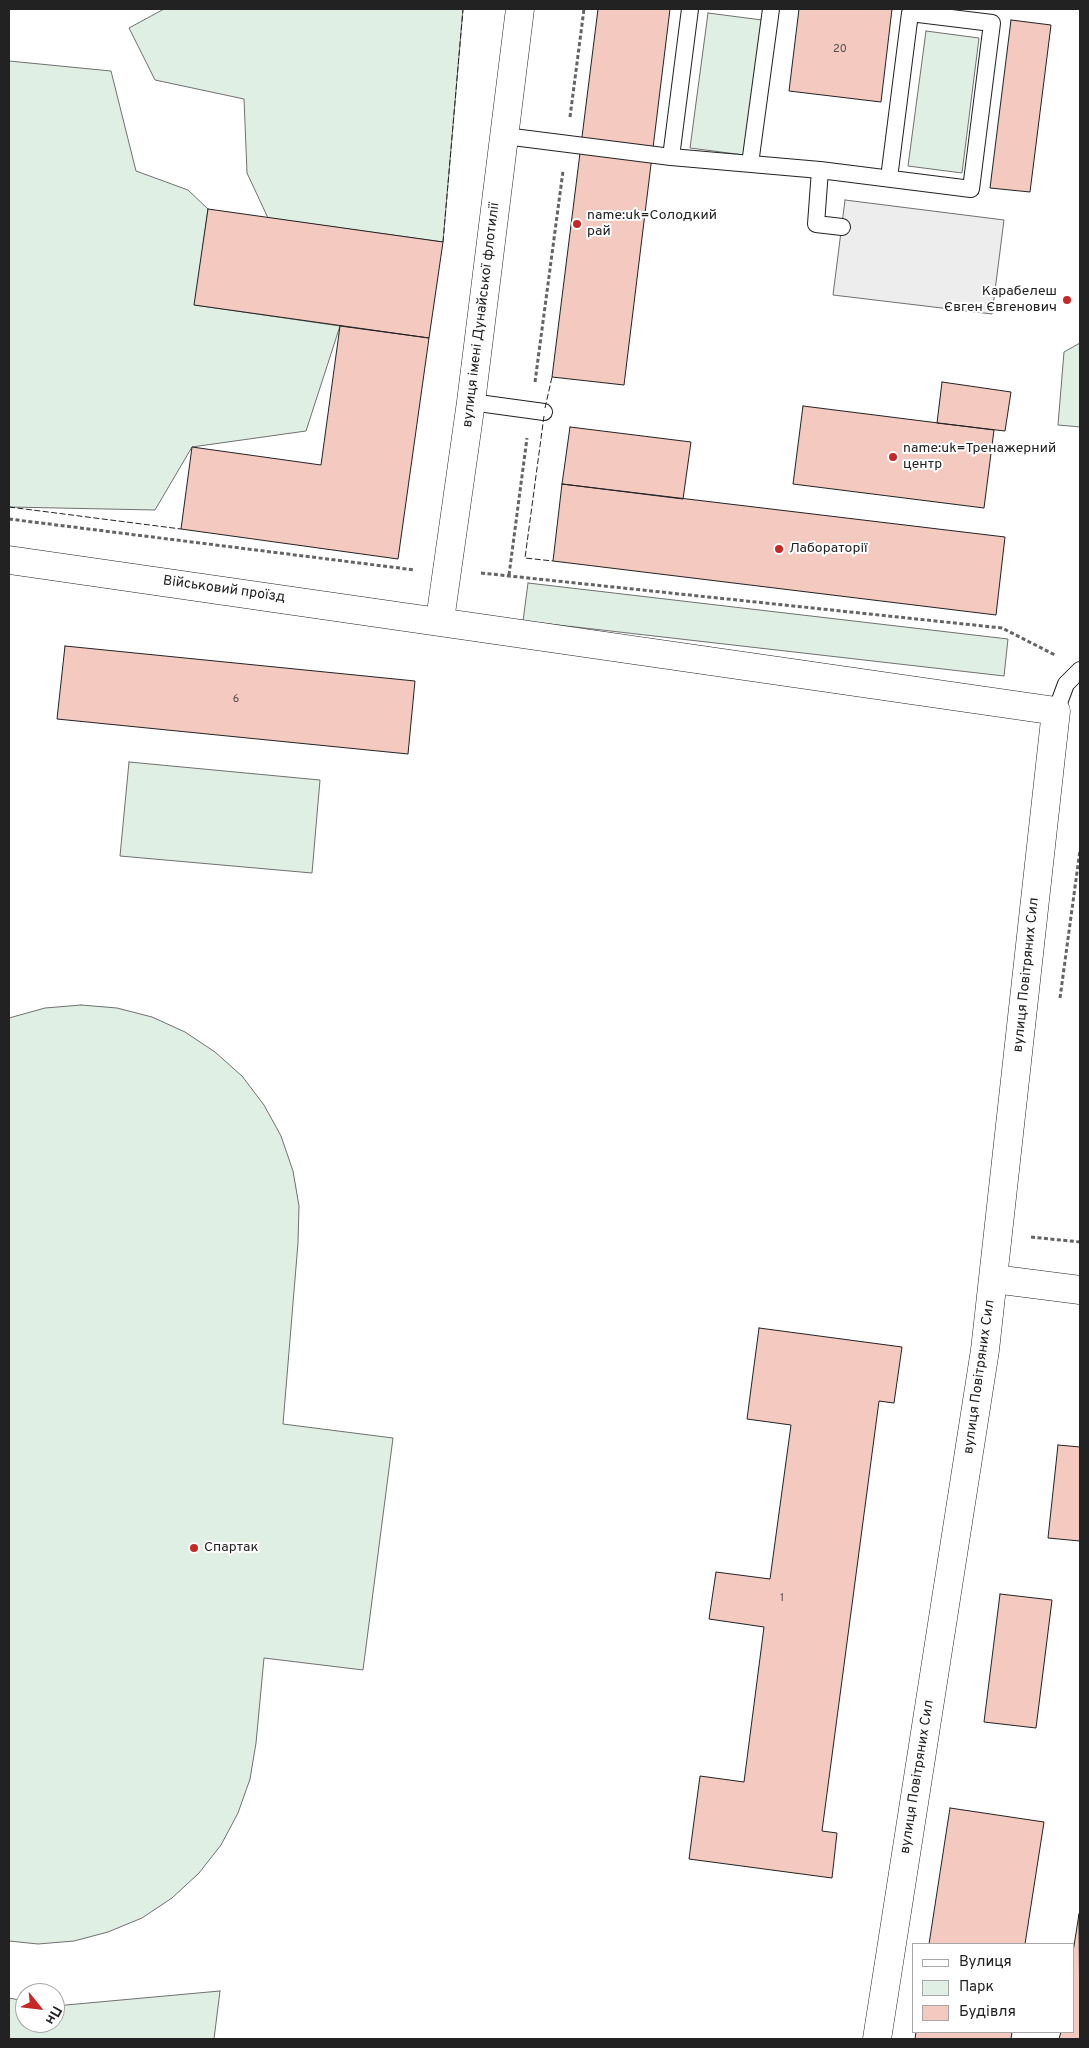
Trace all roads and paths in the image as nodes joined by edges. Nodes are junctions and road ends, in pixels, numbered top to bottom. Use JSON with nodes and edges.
{"nodes":[{"id":1,"x":520,"y":9,"type":"edge"},
{"id":2,"x":584,"y":9,"type":"edge"},
{"id":3,"x":690,"y":9,"type":"edge"},
{"id":4,"x":771,"y":9,"type":"edge"},
{"id":5,"x":505,"y":136,"type":"junction"},
{"id":6,"x":566,"y":144,"type":"junction"},
{"id":7,"x":671,"y":157,"type":"junction"},
{"id":8,"x":750,"y":164,"type":"junction"},
{"id":9,"x":820,"y":170,"type":"junction"},
{"id":10,"x":889,"y":178,"type":"junction"},
{"id":11,"x":842,"y":227,"type":"dead end"},
{"id":12,"x":471,"y":402,"type":"junction"},
{"id":13,"x":538,"y":411,"type":"junction"},
{"id":14,"x":9,"y":519,"type":"edge"},
{"id":15,"x":9,"y":560,"type":"edge"},
{"id":16,"x":446,"y":571,"type":"junction"},
{"id":17,"x":509,"y":575,"type":"junction"},
{"id":18,"x":440,"y":620,"type":"junction"},
{"id":19,"x":1063,"y":659,"type":"dead end"},
{"id":20,"x":1080,"y":670,"type":"edge"},
{"id":21,"x":1056,"y":711,"type":"junction"},
{"id":22,"x":1080,"y":850,"type":"edge"},
{"id":23,"x":1059,"y":1004,"type":"dead end"},
{"id":24,"x":1028,"y":1236,"type":"dead end"},
{"id":25,"x":1080,"y":1242,"type":"edge"},
{"id":26,"x":994,"y":1279,"type":"junction"},
{"id":27,"x":1080,"y":1290,"type":"edge"},
{"id":28,"x":877,"y":2039,"type":"edge"}],
"edges":[{"from":1,"to":5,"type":"street","name":"вулиця імені Дунайської флотилії"},
{"from":2,"to":6,"type":"path"},
{"from":3,"to":7,"type":"lane"},
{"from":4,"to":8,"type":"lane"},
{"from":5,"to":6,"type":"lane"},
{"from":5,"to":12,"type":"street","name":"вулиця імені Дунайської флотилії"},
{"from":6,"to":7,"type":"lane"},
{"from":6,"to":13,"type":"path"},
{"from":7,"to":8,"type":"lane"},
{"from":8,"to":9,"type":"lane"},
{"from":9,"to":10,"type":"lane"},
{"from":9,"to":11,"type":"lane"},
{"from":10,"to":10,"type":"lane"},
{"from":12,"to":13,"type":"lane"},
{"from":12,"to":16,"type":"street","name":"вулиця імені Дунайської флотилії"},
{"from":13,"to":17,"type":"path"},
{"from":14,"to":16,"type":"path"},
{"from":15,"to":18,"type":"street","name":"Військовий проїзд"},
{"from":16,"to":17,"type":"path"},
{"from":16,"to":18,"type":"street","name":"вулиця імені Дунайської флотилії"},
{"from":17,"to":19,"type":"path"},
{"from":18,"to":21,"type":"street","name":"Військовий проїзд"},
{"from":20,"to":21,"type":"lane"},
{"from":21,"to":26,"type":"street","name":"вулиця Повітряних Сил"},
{"from":22,"to":23,"type":"path"},
{"from":24,"to":25,"type":"path"},
{"from":26,"to":27,"type":"street"},
{"from":26,"to":28,"type":"street","name":"вулиця Повітряних Сил"}]}
